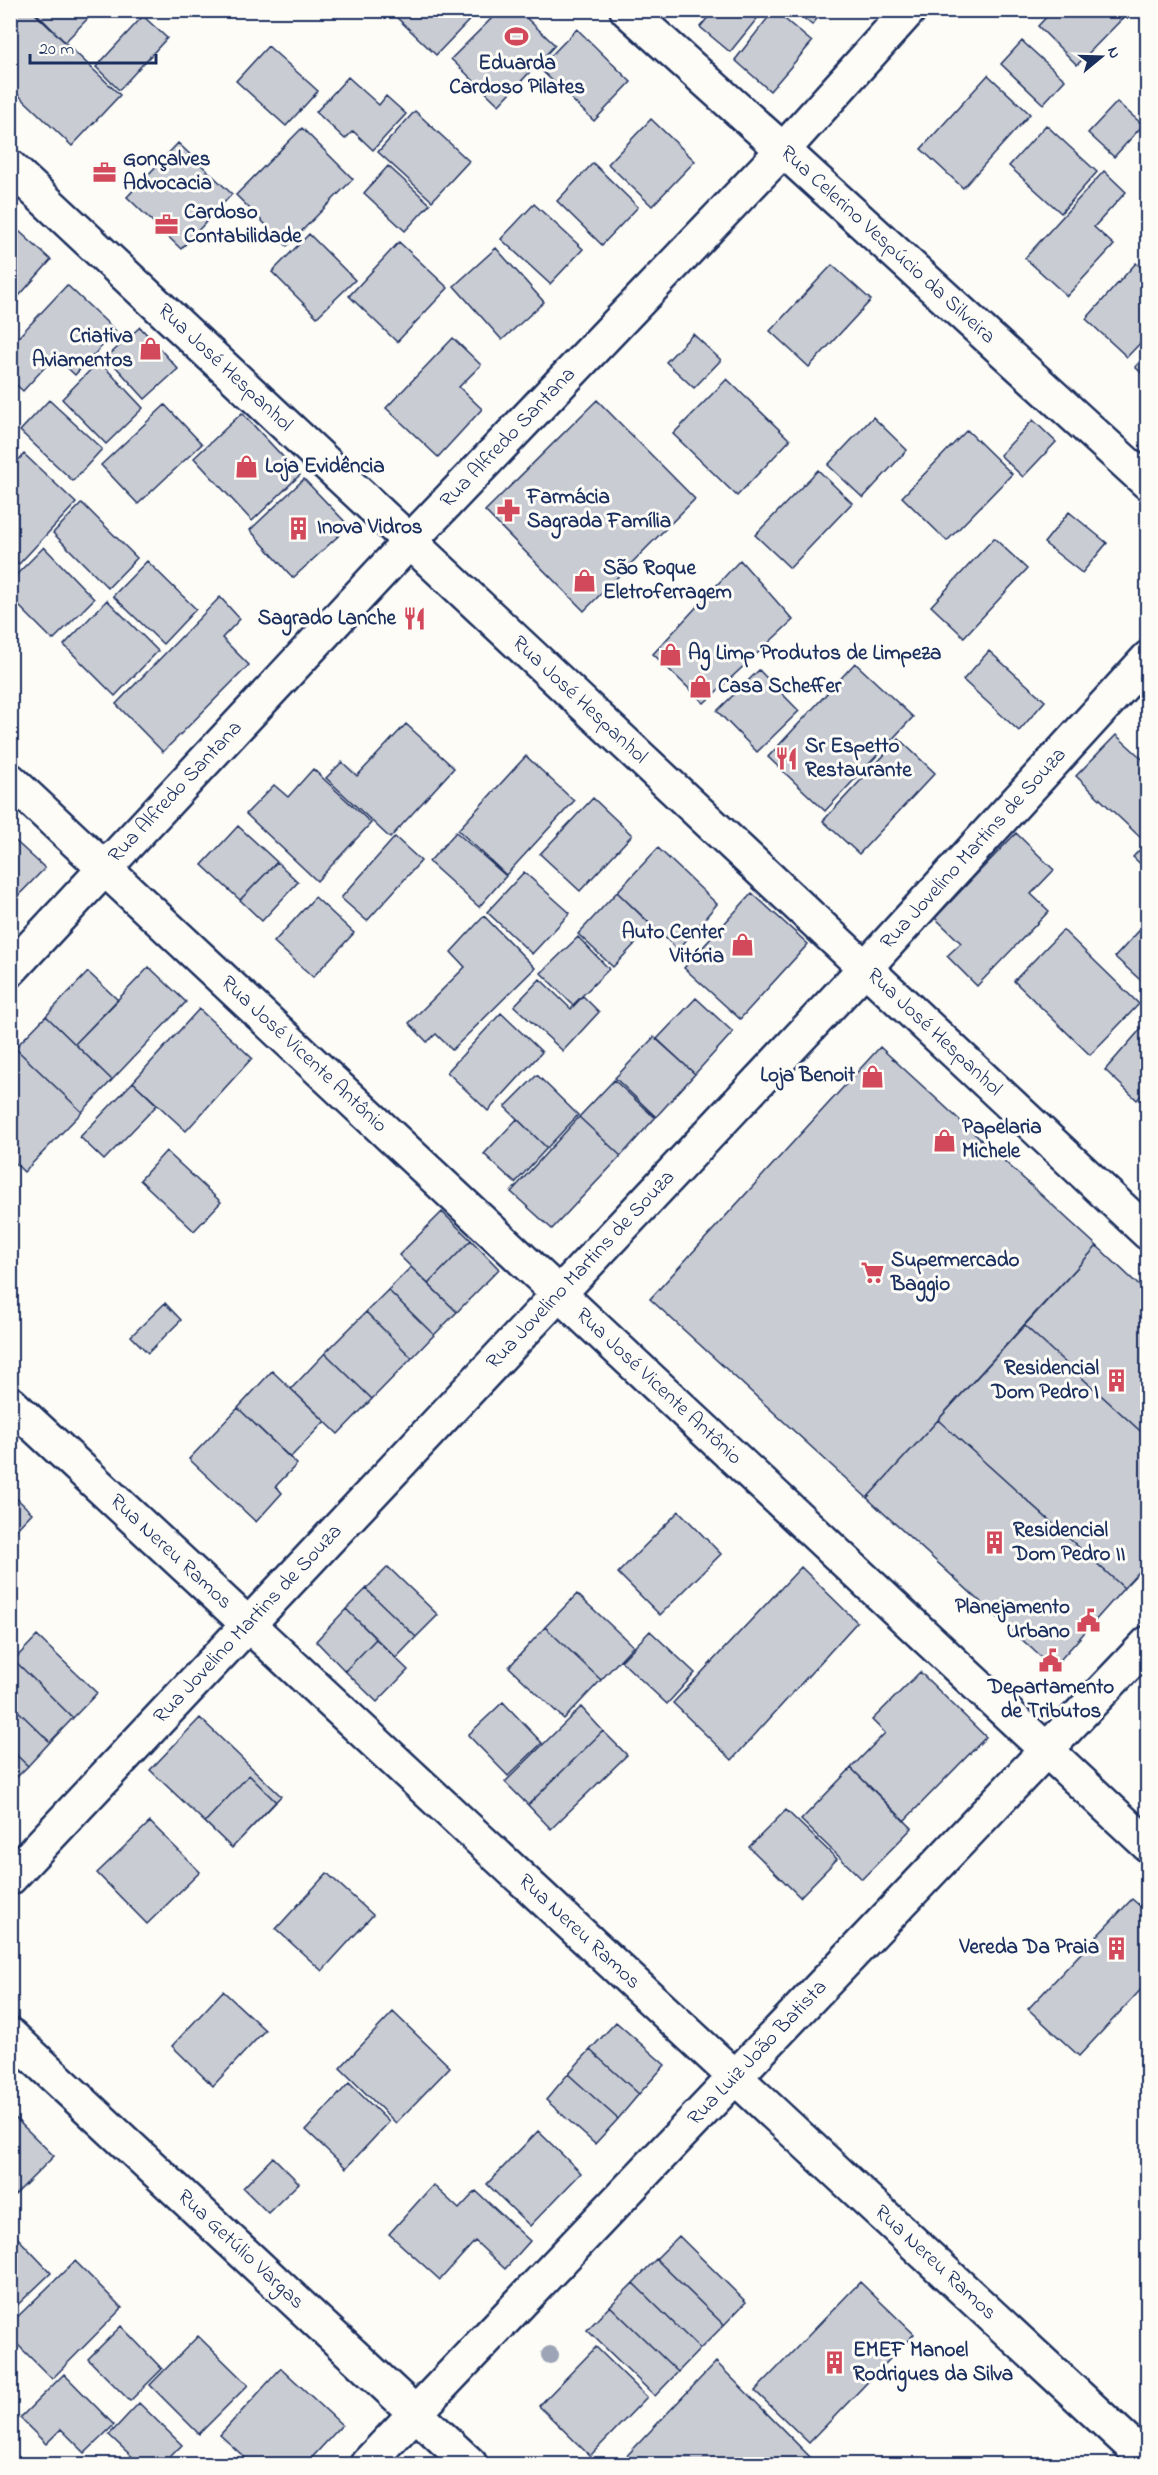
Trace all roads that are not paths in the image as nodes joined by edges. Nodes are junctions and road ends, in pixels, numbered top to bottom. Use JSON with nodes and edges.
{"nodes":[{"id":1,"x":627,"y":10,"type":"edge"},
{"id":2,"x":909,"y":10,"type":"edge"},
{"id":3,"x":783,"y":150,"type":"junction"},
{"id":4,"x":10,"y":167,"type":"edge"},
{"id":5,"x":1148,"y":483,"type":"edge"},
{"id":6,"x":410,"y":541,"type":"junction"},
{"id":7,"x":1148,"y":658,"type":"edge"},
{"id":8,"x":10,"y":780,"type":"edge"},
{"id":9,"x":105,"y":868,"type":"junction"},
{"id":10,"x":865,"y":968,"type":"junction"},
{"id":11,"x":10,"y":970,"type":"edge"},
{"id":12,"x":1148,"y":1233,"type":"edge"},
{"id":13,"x":559,"y":1294,"type":"junction"},
{"id":14,"x":10,"y":1403,"type":"edge"},
{"id":15,"x":249,"y":1625,"type":"junction"},
{"id":16,"x":1148,"y":1642,"type":"edge"},
{"id":17,"x":1046,"y":1750,"type":"junction"},
{"id":18,"x":1148,"y":1845,"type":"edge"},
{"id":19,"x":10,"y":1878,"type":"edge"},
{"id":20,"x":10,"y":2035,"type":"edge"},
{"id":21,"x":735,"y":2077,"type":"junction"},
{"id":22,"x":416,"y":2414,"type":"junction"},
{"id":23,"x":1148,"y":2461,"type":"edge"},
{"id":24,"x":367,"y":2464,"type":"edge"},
{"id":25,"x":470,"y":2464,"type":"edge"}],
"edges":[{"from":1,"to":3,"type":"street","name":"Rua Celerino Vespúcio da Silveira"},
{"from":2,"to":3,"type":"street","name":"Rua Alfredo Santana"},
{"from":3,"to":5,"type":"street","name":"Rua Celerino Vespúcio da Silveira"},
{"from":3,"to":6,"type":"street","name":"Rua Alfredo Santana"},
{"from":4,"to":6,"type":"street","name":"Rua José Hespanhol"},
{"from":6,"to":9,"type":"street","name":"Rua Alfredo Santana"},
{"from":6,"to":10,"type":"street","name":"Rua José Hespanhol"},
{"from":7,"to":10,"type":"street","name":"Rua Jovelino Martins de Souza"},
{"from":8,"to":9,"type":"street","name":"Rua José Vicente Antônio"},
{"from":9,"to":11,"type":"street","name":"Rua Alfredo Santana"},
{"from":9,"to":13,"type":"street","name":"Rua José Vicente Antônio"},
{"from":10,"to":12,"type":"street","name":"Rua José Hespanhol"},
{"from":10,"to":13,"type":"street","name":"Rua Jovelino Martins de Souza"},
{"from":13,"to":15,"type":"street","name":"Rua Jovelino Martins de Souza"},
{"from":13,"to":17,"type":"street","name":"Rua José Vicente Antônio"},
{"from":14,"to":15,"type":"street","name":"Rua Nereu Ramos"},
{"from":15,"to":19,"type":"street","name":"Rua Jovelino Martins de Souza"},
{"from":15,"to":21,"type":"street","name":"Rua Nereu Ramos"},
{"from":16,"to":17,"type":"street","name":"Rua Luiz João Batista"},
{"from":17,"to":18,"type":"street","name":"Rua José Vicente Antônio"},
{"from":17,"to":21,"type":"street","name":"Rua Luiz João Batista"},
{"from":20,"to":22,"type":"street","name":"Rua Getúlio Vargas"},
{"from":21,"to":22,"type":"street","name":"Rua Luiz João Batista"},
{"from":21,"to":23,"type":"street","name":"Rua Nereu Ramos"},
{"from":22,"to":24,"type":"street","name":"Rua Luiz João Batista"},
{"from":22,"to":25,"type":"street","name":"Rua Getúlio Vargas"}]}
